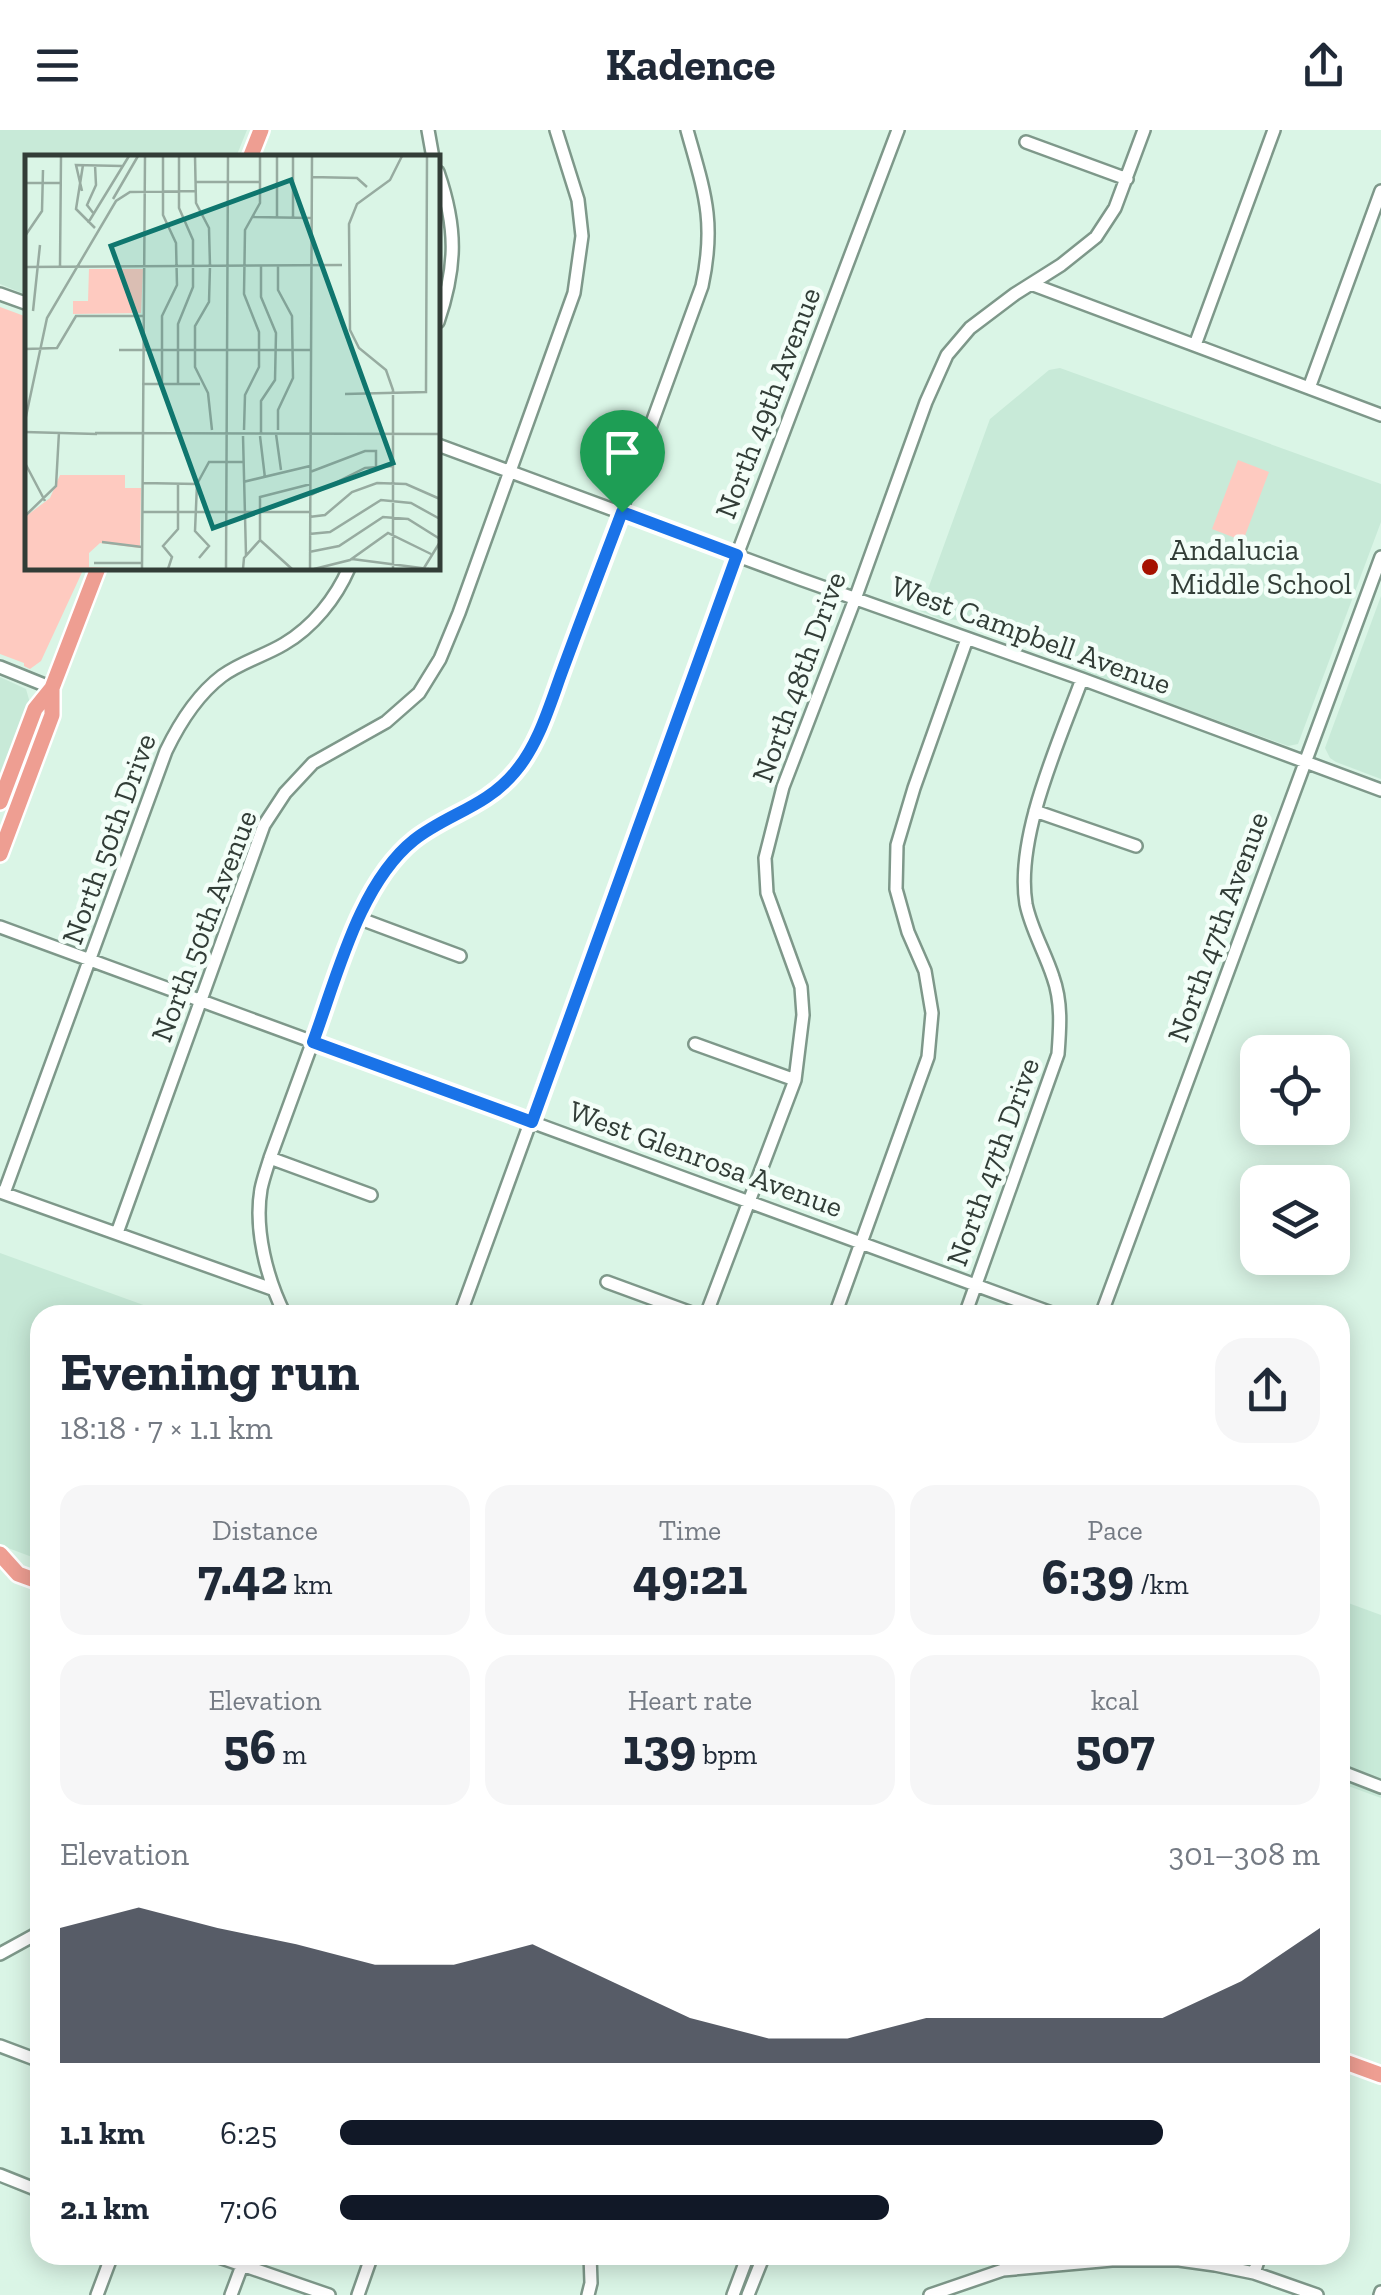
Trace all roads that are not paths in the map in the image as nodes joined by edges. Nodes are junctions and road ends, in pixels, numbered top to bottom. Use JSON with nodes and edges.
{"nodes":[{"id":1,"x":260,"y":130,"type":"edge"},
{"id":2,"x":428,"y":130,"type":"edge"},
{"id":3,"x":556,"y":130,"type":"edge"},
{"id":4,"x":687,"y":130,"type":"edge"},
{"id":5,"x":898,"y":130,"type":"edge"},
{"id":6,"x":1144,"y":130,"type":"edge"},
{"id":7,"x":1274,"y":130,"type":"edge"},
{"id":8,"x":1026,"y":142,"type":"dead end"},
{"id":9,"x":251,"y":155,"type":"edge"},
{"id":10,"x":432,"y":155,"type":"edge"},
{"id":11,"x":440,"y":178,"type":"edge"},
{"id":12,"x":1127,"y":179,"type":"junction"},
{"id":13,"x":1381,"y":191,"type":"edge"},
{"id":14,"x":1031,"y":284,"type":"junction"},
{"id":15,"x":0,"y":294,"type":"edge"},
{"id":16,"x":25,"y":303,"type":"edge"},
{"id":17,"x":440,"y":311,"type":"edge"},
{"id":18,"x":1195,"y":345,"type":"junction"},
{"id":19,"x":1309,"y":388,"type":"junction"},
{"id":20,"x":1381,"y":415,"type":"edge"},
{"id":21,"x":440,"y":446,"type":"edge"},
{"id":22,"x":509,"y":472,"type":"junction"},
{"id":23,"x":622,"y":512,"type":"junction"},
{"id":24,"x":737,"y":555,"type":"junction"},
{"id":25,"x":1381,"y":556,"type":"edge"},
{"id":26,"x":97,"y":570,"type":"edge"},
{"id":27,"x":348,"y":570,"type":"edge"},
{"id":28,"x":855,"y":599,"type":"junction"},
{"id":29,"x":967,"y":639,"type":"junction"},
{"id":30,"x":0,"y":667,"type":"edge"},
{"id":31,"x":1082,"y":679,"type":"junction"},
{"id":32,"x":52,"y":688,"type":"junction"},
{"id":33,"x":1306,"y":761,"type":"junction"},
{"id":34,"x":1381,"y":790,"type":"edge"},
{"id":35,"x":0,"y":802,"type":"edge"},
{"id":36,"x":1035,"y":810,"type":"junction"},
{"id":37,"x":1136,"y":846,"type":"dead end"},
{"id":38,"x":0,"y":854,"type":"edge"},
{"id":39,"x":358,"y":918,"type":"junction"},
{"id":40,"x":0,"y":926,"type":"edge"},
{"id":41,"x":460,"y":956,"type":"dead end"},
{"id":42,"x":91,"y":960,"type":"junction"},
{"id":43,"x":202,"y":1001,"type":"junction"},
{"id":44,"x":313,"y":1042,"type":"junction"},
{"id":45,"x":695,"y":1044,"type":"dead end"},
{"id":46,"x":795,"y":1080,"type":"junction"},
{"id":47,"x":532,"y":1122,"type":"junction"},
{"id":48,"x":270,"y":1158,"type":"junction"},
{"id":49,"x":2,"y":1193,"type":"edge"},
{"id":50,"x":371,"y":1195,"type":"dead end"},
{"id":51,"x":749,"y":1202,"type":"junction"},
{"id":52,"x":116,"y":1233,"type":"junction"},
{"id":53,"x":862,"y":1243,"type":"junction"},
{"id":54,"x":607,"y":1282,"type":"dead end"},
{"id":55,"x":976,"y":1285,"type":"junction"},
{"id":56,"x":272,"y":1288,"type":"junction"},
{"id":57,"x":280,"y":1305,"type":"edge"},
{"id":58,"x":464,"y":1305,"type":"edge"},
{"id":59,"x":670,"y":1305,"type":"edge"},
{"id":60,"x":710,"y":1305,"type":"edge"},
{"id":61,"x":839,"y":1305,"type":"edge"},
{"id":62,"x":969,"y":1305,"type":"edge"},
{"id":63,"x":1031,"y":1305,"type":"edge"},
{"id":64,"x":1105,"y":1305,"type":"edge"},
{"id":65,"x":0,"y":1554,"type":"edge"},
{"id":66,"x":18,"y":1574,"type":"junction"},
{"id":67,"x":30,"y":1578,"type":"edge"},
{"id":68,"x":0,"y":1579,"type":"edge"},
{"id":69,"x":1350,"y":1776,"type":"edge"},
{"id":70,"x":1381,"y":1787,"type":"edge"},
{"id":71,"x":30,"y":1938,"type":"edge"},
{"id":72,"x":0,"y":1954,"type":"edge"},
{"id":73,"x":0,"y":2046,"type":"edge"},
{"id":74,"x":30,"y":2057,"type":"edge"},
{"id":75,"x":1350,"y":2064,"type":"edge"},
{"id":76,"x":1381,"y":2075,"type":"edge"},
{"id":77,"x":0,"y":2176,"type":"edge"},
{"id":78,"x":30,"y":2186,"type":"edge"},
{"id":79,"x":108,"y":2265,"type":"edge"},
{"id":80,"x":242,"y":2265,"type":"edge"},
{"id":81,"x":256,"y":2265,"type":"edge"},
{"id":82,"x":368,"y":2265,"type":"edge"},
{"id":83,"x":590,"y":2265,"type":"edge"},
{"id":84,"x":744,"y":2265,"type":"edge"},
{"id":85,"x":760,"y":2265,"type":"edge"},
{"id":86,"x":1048,"y":2265,"type":"edge"},
{"id":87,"x":1208,"y":2265,"type":"edge"},
{"id":88,"x":1257,"y":2265,"type":"edge"},
{"id":89,"x":1254,"y":2273,"type":"junction"},
{"id":90,"x":97,"y":2295,"type":"edge"},
{"id":91,"x":231,"y":2295,"type":"edge"},
{"id":92,"x":329,"y":2295,"type":"edge"},
{"id":93,"x":358,"y":2295,"type":"edge"},
{"id":94,"x":588,"y":2295,"type":"edge"},
{"id":95,"x":733,"y":2295,"type":"edge"},
{"id":96,"x":748,"y":2295,"type":"edge"},
{"id":97,"x":930,"y":2295,"type":"edge"},
{"id":98,"x":1316,"y":2295,"type":"edge"}],
"edges":[{"from":1,"to":9,"type":"main road"},
{"from":2,"to":10,"type":"street"},
{"from":3,"to":22,"type":"street","name":"North 50th Avenue"},
{"from":4,"to":23,"type":"street"},
{"from":5,"to":24,"type":"street","name":"North 49th Avenue"},
{"from":6,"to":12,"type":"street","name":"North 48th Drive"},
{"from":7,"to":18,"type":"street"},
{"from":8,"to":12,"type":"street"},
{"from":11,"to":17,"type":"street"},
{"from":12,"to":14,"type":"street","name":"North 48th Drive"},
{"from":13,"to":19,"type":"street"},
{"from":14,"to":18,"type":"street"},
{"from":14,"to":28,"type":"street","name":"North 48th Drive"},
{"from":15,"to":16,"type":"street"},
{"from":18,"to":19,"type":"street"},
{"from":19,"to":20,"type":"street"},
{"from":21,"to":22,"type":"street","name":"West Campbell Avenue"},
{"from":22,"to":23,"type":"street","name":"West Campbell Avenue"},
{"from":22,"to":43,"type":"street","name":"North 50th Avenue"},
{"from":23,"to":24,"type":"street","name":"West Campbell Avenue"},
{"from":23,"to":39,"type":"street"},
{"from":24,"to":28,"type":"street","name":"West Campbell Avenue"},
{"from":24,"to":47,"type":"street","name":"North 49th Avenue"},
{"from":25,"to":33,"type":"street","name":"North 47th Avenue"},
{"from":26,"to":32,"type":"main road"},
{"from":27,"to":42,"type":"street","name":"North 50th Drive"},
{"from":28,"to":29,"type":"street","name":"West Campbell Avenue"},
{"from":28,"to":46,"type":"street","name":"North 48th Drive"},
{"from":29,"to":31,"type":"street","name":"West Campbell Avenue"},
{"from":29,"to":53,"type":"street"},
{"from":30,"to":32,"type":"street"},
{"from":31,"to":33,"type":"street","name":"West Campbell Avenue"},
{"from":31,"to":36,"type":"street","name":"North 47th Drive"},
{"from":32,"to":35,"type":"main road"},
{"from":32,"to":38,"type":"main road"},
{"from":33,"to":34,"type":"street","name":"West Campbell Avenue"},
{"from":33,"to":64,"type":"street","name":"North 47th Avenue"},
{"from":36,"to":37,"type":"street"},
{"from":36,"to":55,"type":"street","name":"North 47th Drive"},
{"from":39,"to":41,"type":"street"},
{"from":39,"to":44,"type":"street"},
{"from":40,"to":42,"type":"street","name":"West Glenrosa Avenue"},
{"from":42,"to":43,"type":"street","name":"West Glenrosa Avenue"},
{"from":42,"to":49,"type":"street","name":"North 50th Drive"},
{"from":43,"to":44,"type":"street","name":"West Glenrosa Avenue"},
{"from":43,"to":52,"type":"street","name":"North 50th Avenue"},
{"from":44,"to":47,"type":"street","name":"West Glenrosa Avenue"},
{"from":44,"to":48,"type":"street"},
{"from":45,"to":46,"type":"street"},
{"from":46,"to":51,"type":"street","name":"North 48th Drive"},
{"from":47,"to":51,"type":"street","name":"West Glenrosa Avenue"},
{"from":47,"to":58,"type":"street","name":"North 49th Avenue"},
{"from":48,"to":50,"type":"street"},
{"from":48,"to":56,"type":"street"},
{"from":49,"to":52,"type":"street"},
{"from":51,"to":53,"type":"street","name":"West Glenrosa Avenue"},
{"from":51,"to":60,"type":"street","name":"North 48th Drive"},
{"from":52,"to":56,"type":"street"},
{"from":53,"to":55,"type":"street","name":"West Glenrosa Avenue"},
{"from":53,"to":61,"type":"street"},
{"from":54,"to":59,"type":"street"},
{"from":55,"to":62,"type":"street","name":"North 47th Drive"},
{"from":55,"to":63,"type":"street","name":"West Glenrosa Avenue"},
{"from":56,"to":57,"type":"street"},
{"from":65,"to":66,"type":"main road"},
{"from":66,"to":67,"type":"main road"},
{"from":66,"to":68,"type":"main road"},
{"from":69,"to":70,"type":"street"},
{"from":71,"to":72,"type":"street"},
{"from":73,"to":74,"type":"street"},
{"from":75,"to":76,"type":"main road"},
{"from":77,"to":78,"type":"street"},
{"from":79,"to":90,"type":"street"},
{"from":80,"to":91,"type":"street"},
{"from":81,"to":92,"type":"street"},
{"from":82,"to":93,"type":"street"},
{"from":83,"to":94,"type":"street"},
{"from":84,"to":95,"type":"street"},
{"from":85,"to":96,"type":"street"},
{"from":86,"to":97,"type":"street"},
{"from":87,"to":89,"type":"street"},
{"from":88,"to":89,"type":"street"},
{"from":89,"to":98,"type":"street"}]}
